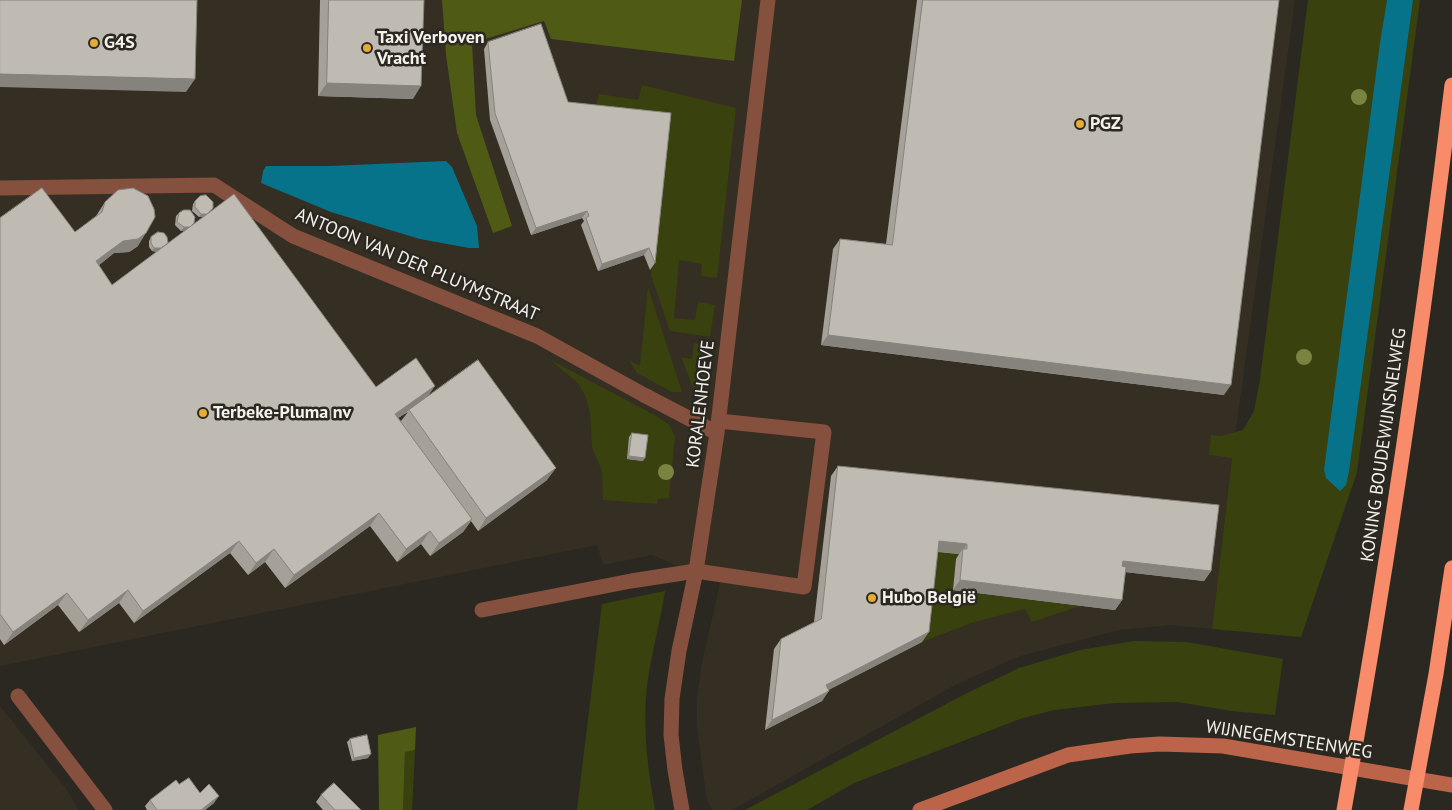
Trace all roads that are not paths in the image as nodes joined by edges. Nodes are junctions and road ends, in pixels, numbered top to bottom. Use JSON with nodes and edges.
{"nodes":[{"id":1,"x":768,"y":0,"type":"edge"},
{"id":2,"x":1452,"y":85,"type":"edge"},
{"id":3,"x":0,"y":188,"type":"edge"},
{"id":4,"x":718,"y":427,"type":"junction"},
{"id":5,"x":1452,"y":568,"type":"edge"},
{"id":6,"x":696,"y":571,"type":"junction"},
{"id":7,"x":482,"y":610,"type":"dead end"},
{"id":8,"x":18,"y":696,"type":"dead end"},
{"id":9,"x":1452,"y":785,"type":"edge"},
{"id":10,"x":105,"y":810,"type":"edge"},
{"id":11,"x":682,"y":810,"type":"edge"},
{"id":12,"x":920,"y":810,"type":"edge"},
{"id":13,"x":1344,"y":810,"type":"edge"},
{"id":14,"x":1412,"y":810,"type":"edge"}],
"edges":[{"from":1,"to":4,"type":"street","name":"KORALENHOEVE"},
{"from":2,"to":13,"type":"highway","name":"KONING BOUDEWIJNSNELWEG"},
{"from":3,"to":4,"type":"street","name":"ANTOON VAN DER PLUYMSTRAAT"},
{"from":4,"to":6,"type":"street","name":"KORALENHOEVE"},
{"from":4,"to":6,"type":"street"},
{"from":5,"to":14,"type":"highway"},
{"from":6,"to":7,"type":"street"},
{"from":6,"to":11,"type":"street","name":"KORALENHOEVE"},
{"from":8,"to":10,"type":"street"},
{"from":9,"to":12,"type":"street","name":"WIJNEGEMSTEENWEG"}]}
